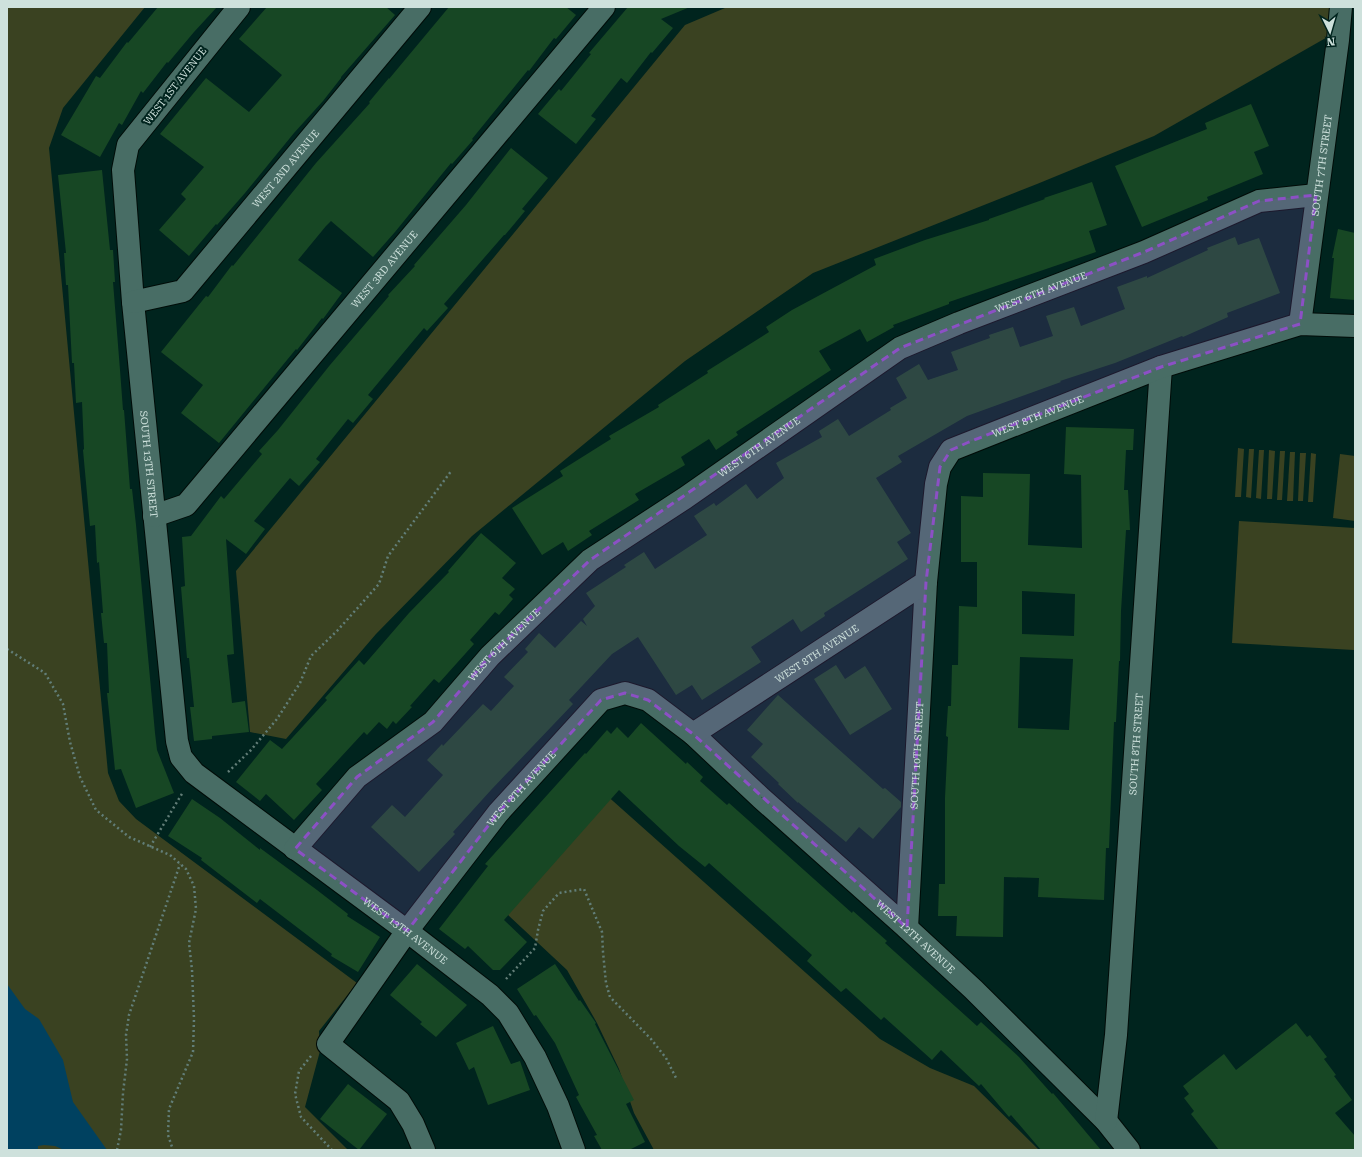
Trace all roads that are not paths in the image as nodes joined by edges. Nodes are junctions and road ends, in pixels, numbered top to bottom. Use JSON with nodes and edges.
{"nodes":[{"id":1,"x":239,"y":7,"type":"edge"},
{"id":2,"x":420,"y":7,"type":"edge"},
{"id":3,"x":604,"y":7,"type":"edge"},
{"id":4,"x":1341,"y":7,"type":"edge"},
{"id":5,"x":123,"y":170,"type":"joint"},
{"id":6,"x":1316,"y":195,"type":"junction"},
{"id":7,"x":133,"y":302,"type":"junction"},
{"id":8,"x":1300,"y":324,"type":"junction"},
{"id":9,"x":1355,"y":326,"type":"edge"},
{"id":10,"x":1161,"y":367,"type":"junction"},
{"id":11,"x":154,"y":516,"type":"junction"},
{"id":12,"x":926,"y":582,"type":"junction"},
{"id":13,"x":693,"y":734,"type":"junction"},
{"id":14,"x":188,"y":765,"type":"joint"},
{"id":15,"x":295,"y":849,"type":"junction"},
{"id":16,"x":907,"y":928,"type":"junction"},
{"id":17,"x":407,"y":931,"type":"junction"},
{"id":18,"x":1106,"y":1121,"type":"junction"},
{"id":19,"x":424,"y":1150,"type":"edge"},
{"id":20,"x":574,"y":1150,"type":"edge"},
{"id":21,"x":1129,"y":1150,"type":"edge"}],
"edges":[{"from":1,"to":5,"type":"street","name":"WEST 1ST AVENUE"},
{"from":2,"to":7,"type":"street","name":"WEST 2ND AVENUE"},
{"from":3,"to":11,"type":"street","name":"WEST 3RD AVENUE"},
{"from":4,"to":6,"type":"street","name":"SOUTH 7TH STREET"},
{"from":5,"to":7,"type":"street","name":"SOUTH 13TH STREET"},
{"from":6,"to":8,"type":"street","name":"SOUTH 7TH STREET"},
{"from":6,"to":15,"type":"street","name":"WEST 6TH AVENUE"},
{"from":7,"to":11,"type":"street","name":"SOUTH 13TH STREET"},
{"from":8,"to":9,"type":"street","name":"WEST 8TH AVENUE"},
{"from":8,"to":10,"type":"street","name":"WEST 8TH AVENUE"},
{"from":10,"to":12,"type":"street","name":"WEST 8TH AVENUE"},
{"from":10,"to":18,"type":"street","name":"SOUTH 8TH STREET"},
{"from":11,"to":14,"type":"street","name":"SOUTH 13TH STREET"},
{"from":12,"to":13,"type":"street","name":"WEST 8TH AVENUE"},
{"from":12,"to":16,"type":"street","name":"SOUTH 10TH STREET"},
{"from":13,"to":16,"type":"street","name":"WEST 12TH AVENUE"},
{"from":13,"to":17,"type":"street","name":"WEST 8TH AVENUE"},
{"from":14,"to":15,"type":"street","name":"WEST 13TH AVENUE"},
{"from":15,"to":17,"type":"street","name":"WEST 13TH AVENUE"},
{"from":16,"to":18,"type":"street","name":"WEST 12TH AVENUE"},
{"from":17,"to":19,"type":"street","name":"WEST 8TH AVENUE"},
{"from":17,"to":20,"type":"street","name":"WEST 13TH AVENUE"},
{"from":18,"to":21,"type":"street","name":"WEST 12TH AVENUE"}]}
